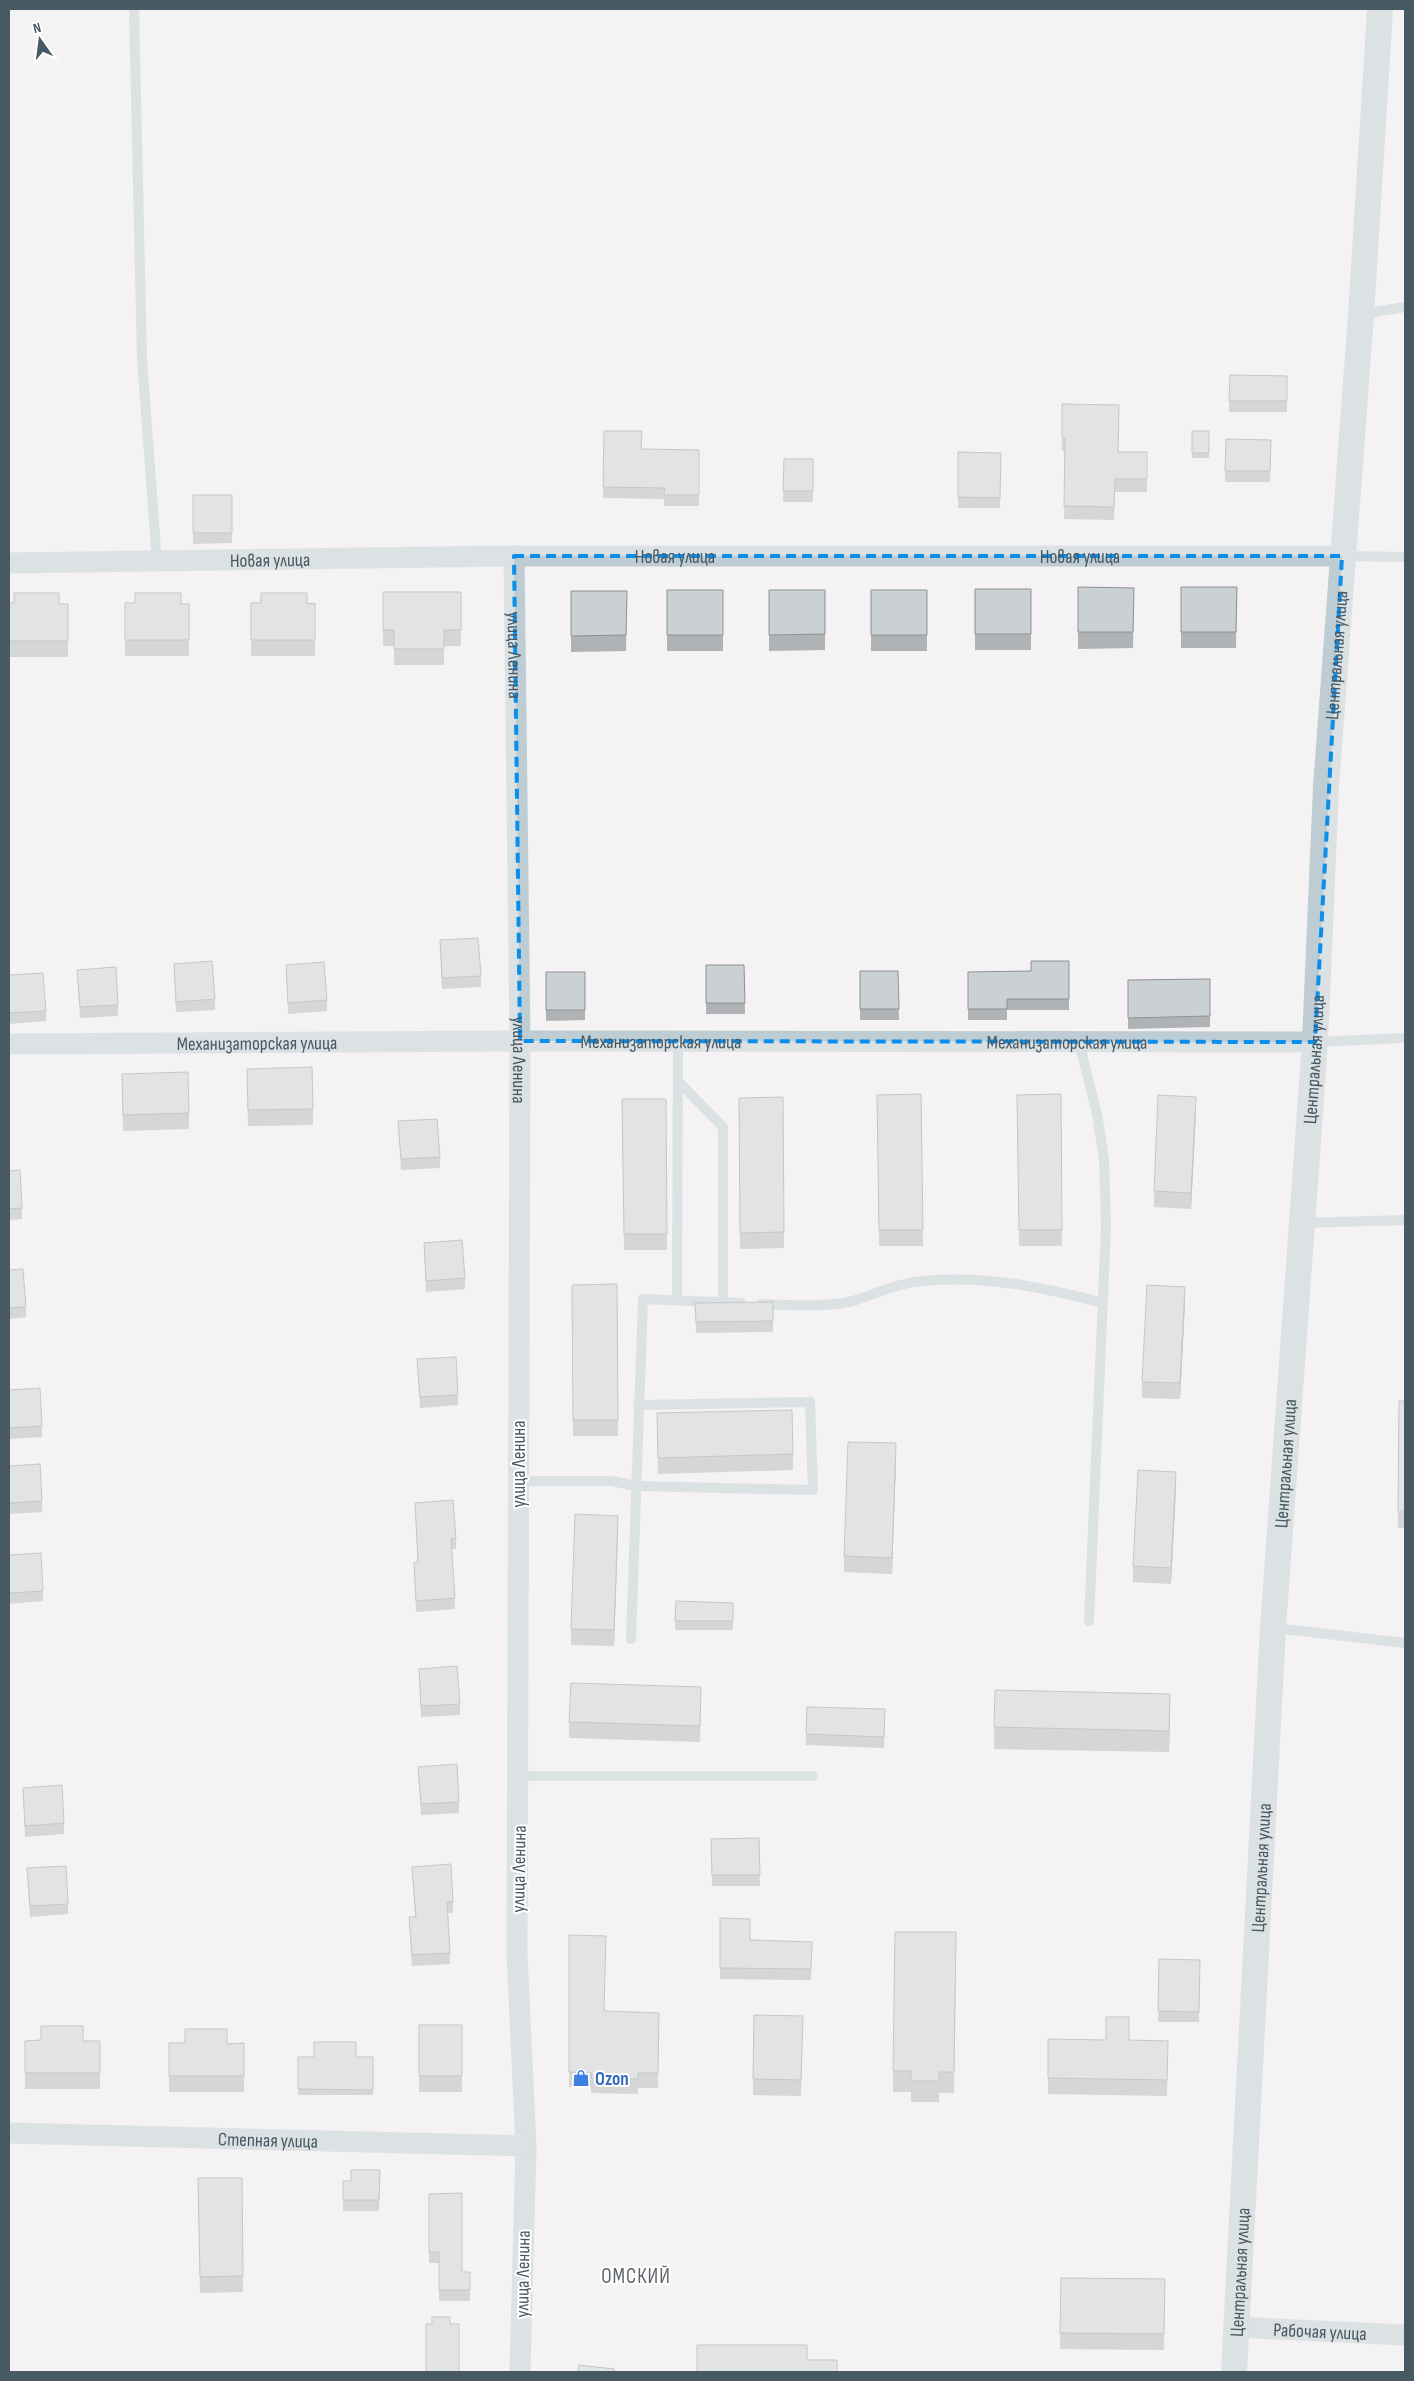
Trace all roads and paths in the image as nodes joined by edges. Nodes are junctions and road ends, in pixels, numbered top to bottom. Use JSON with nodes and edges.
{"nodes":[{"id":1,"x":134,"y":9,"type":"edge"},
{"id":2,"x":1380,"y":9,"type":"edge"},
{"id":3,"x":1405,"y":306,"type":"edge"},
{"id":4,"x":1361,"y":314,"type":"junction"},
{"id":5,"x":514,"y":556,"type":"junction"},
{"id":6,"x":1342,"y":556,"type":"junction"},
{"id":7,"x":1405,"y":558,"type":"edge"},
{"id":8,"x":157,"y":562,"type":"junction"},
{"id":9,"x":9,"y":563,"type":"edge"},
{"id":10,"x":1405,"y":1038,"type":"edge"},
{"id":11,"x":520,"y":1041,"type":"junction"},
{"id":12,"x":678,"y":1042,"type":"junction"},
{"id":13,"x":1079,"y":1042,"type":"junction"},
{"id":14,"x":1315,"y":1042,"type":"junction"},
{"id":15,"x":9,"y":1044,"type":"edge"},
{"id":16,"x":679,"y":1082,"type":"junction"},
{"id":17,"x":1405,"y":1220,"type":"edge"},
{"id":18,"x":1301,"y":1223,"type":"junction"},
{"id":19,"x":677,"y":1300,"type":"junction"},
{"id":20,"x":723,"y":1302,"type":"junction"},
{"id":21,"x":1103,"y":1303,"type":"junction"},
{"id":22,"x":638,"y":1405,"type":"junction"},
{"id":23,"x":518,"y":1481,"type":"junction"},
{"id":24,"x":636,"y":1486,"type":"junction"},
{"id":25,"x":1089,"y":1621,"type":"dead end"},
{"id":26,"x":1273,"y":1628,"type":"junction"},
{"id":27,"x":631,"y":1639,"type":"dead end"},
{"id":28,"x":1405,"y":1643,"type":"edge"},
{"id":29,"x":519,"y":1776,"type":"junction"},
{"id":30,"x":812,"y":1776,"type":"dead end"},
{"id":31,"x":9,"y":2133,"type":"edge"},
{"id":32,"x":526,"y":2146,"type":"junction"},
{"id":33,"x":1235,"y":2327,"type":"junction"},
{"id":34,"x":1405,"y":2334,"type":"edge"},
{"id":35,"x":520,"y":2372,"type":"edge"},
{"id":36,"x":1234,"y":2372,"type":"edge"}],
"edges":[{"from":1,"to":8,"type":"lane"},
{"from":2,"to":4,"type":"street","name":"Центральная улица"},
{"from":3,"to":4,"type":"lane"},
{"from":4,"to":6,"type":"street","name":"Центральная улица"},
{"from":5,"to":6,"type":"street","name":"Новая улица"},
{"from":5,"to":8,"type":"street","name":"Новая улица"},
{"from":5,"to":11,"type":"street","name":"улица Ленина"},
{"from":6,"to":7,"type":"lane"},
{"from":6,"to":14,"type":"street","name":"Центральная улица"},
{"from":8,"to":9,"type":"street","name":"Новая улица"},
{"from":10,"to":14,"type":"lane"},
{"from":11,"to":12,"type":"street","name":"Механизаторская улица"},
{"from":11,"to":15,"type":"street","name":"Механизаторская улица"},
{"from":11,"to":23,"type":"street","name":"улица Ленина"},
{"from":12,"to":13,"type":"street","name":"Механизаторская улица"},
{"from":12,"to":16,"type":"lane"},
{"from":13,"to":14,"type":"street","name":"Механизаторская улица"},
{"from":13,"to":21,"type":"lane"},
{"from":14,"to":18,"type":"street","name":"Центральная улица"},
{"from":16,"to":19,"type":"lane"},
{"from":16,"to":20,"type":"lane"},
{"from":17,"to":18,"type":"lane"},
{"from":18,"to":26,"type":"street","name":"Центральная улица"},
{"from":19,"to":20,"type":"lane"},
{"from":19,"to":22,"type":"lane"},
{"from":20,"to":21,"type":"lane"},
{"from":21,"to":25,"type":"lane"},
{"from":22,"to":24,"type":"lane"},
{"from":22,"to":24,"type":"lane"},
{"from":23,"to":24,"type":"lane"},
{"from":23,"to":29,"type":"street","name":"улица Ленина"},
{"from":24,"to":27,"type":"lane"},
{"from":26,"to":28,"type":"lane"},
{"from":26,"to":33,"type":"street","name":"Центральная улица"},
{"from":29,"to":30,"type":"lane"},
{"from":29,"to":32,"type":"street","name":"улица Ленина"},
{"from":31,"to":32,"type":"street","name":"Степная улица"},
{"from":32,"to":35,"type":"street","name":"улица Ленина"},
{"from":33,"to":34,"type":"street","name":"Рабочая улица"},
{"from":33,"to":36,"type":"street","name":"Центральная улица"}]}
